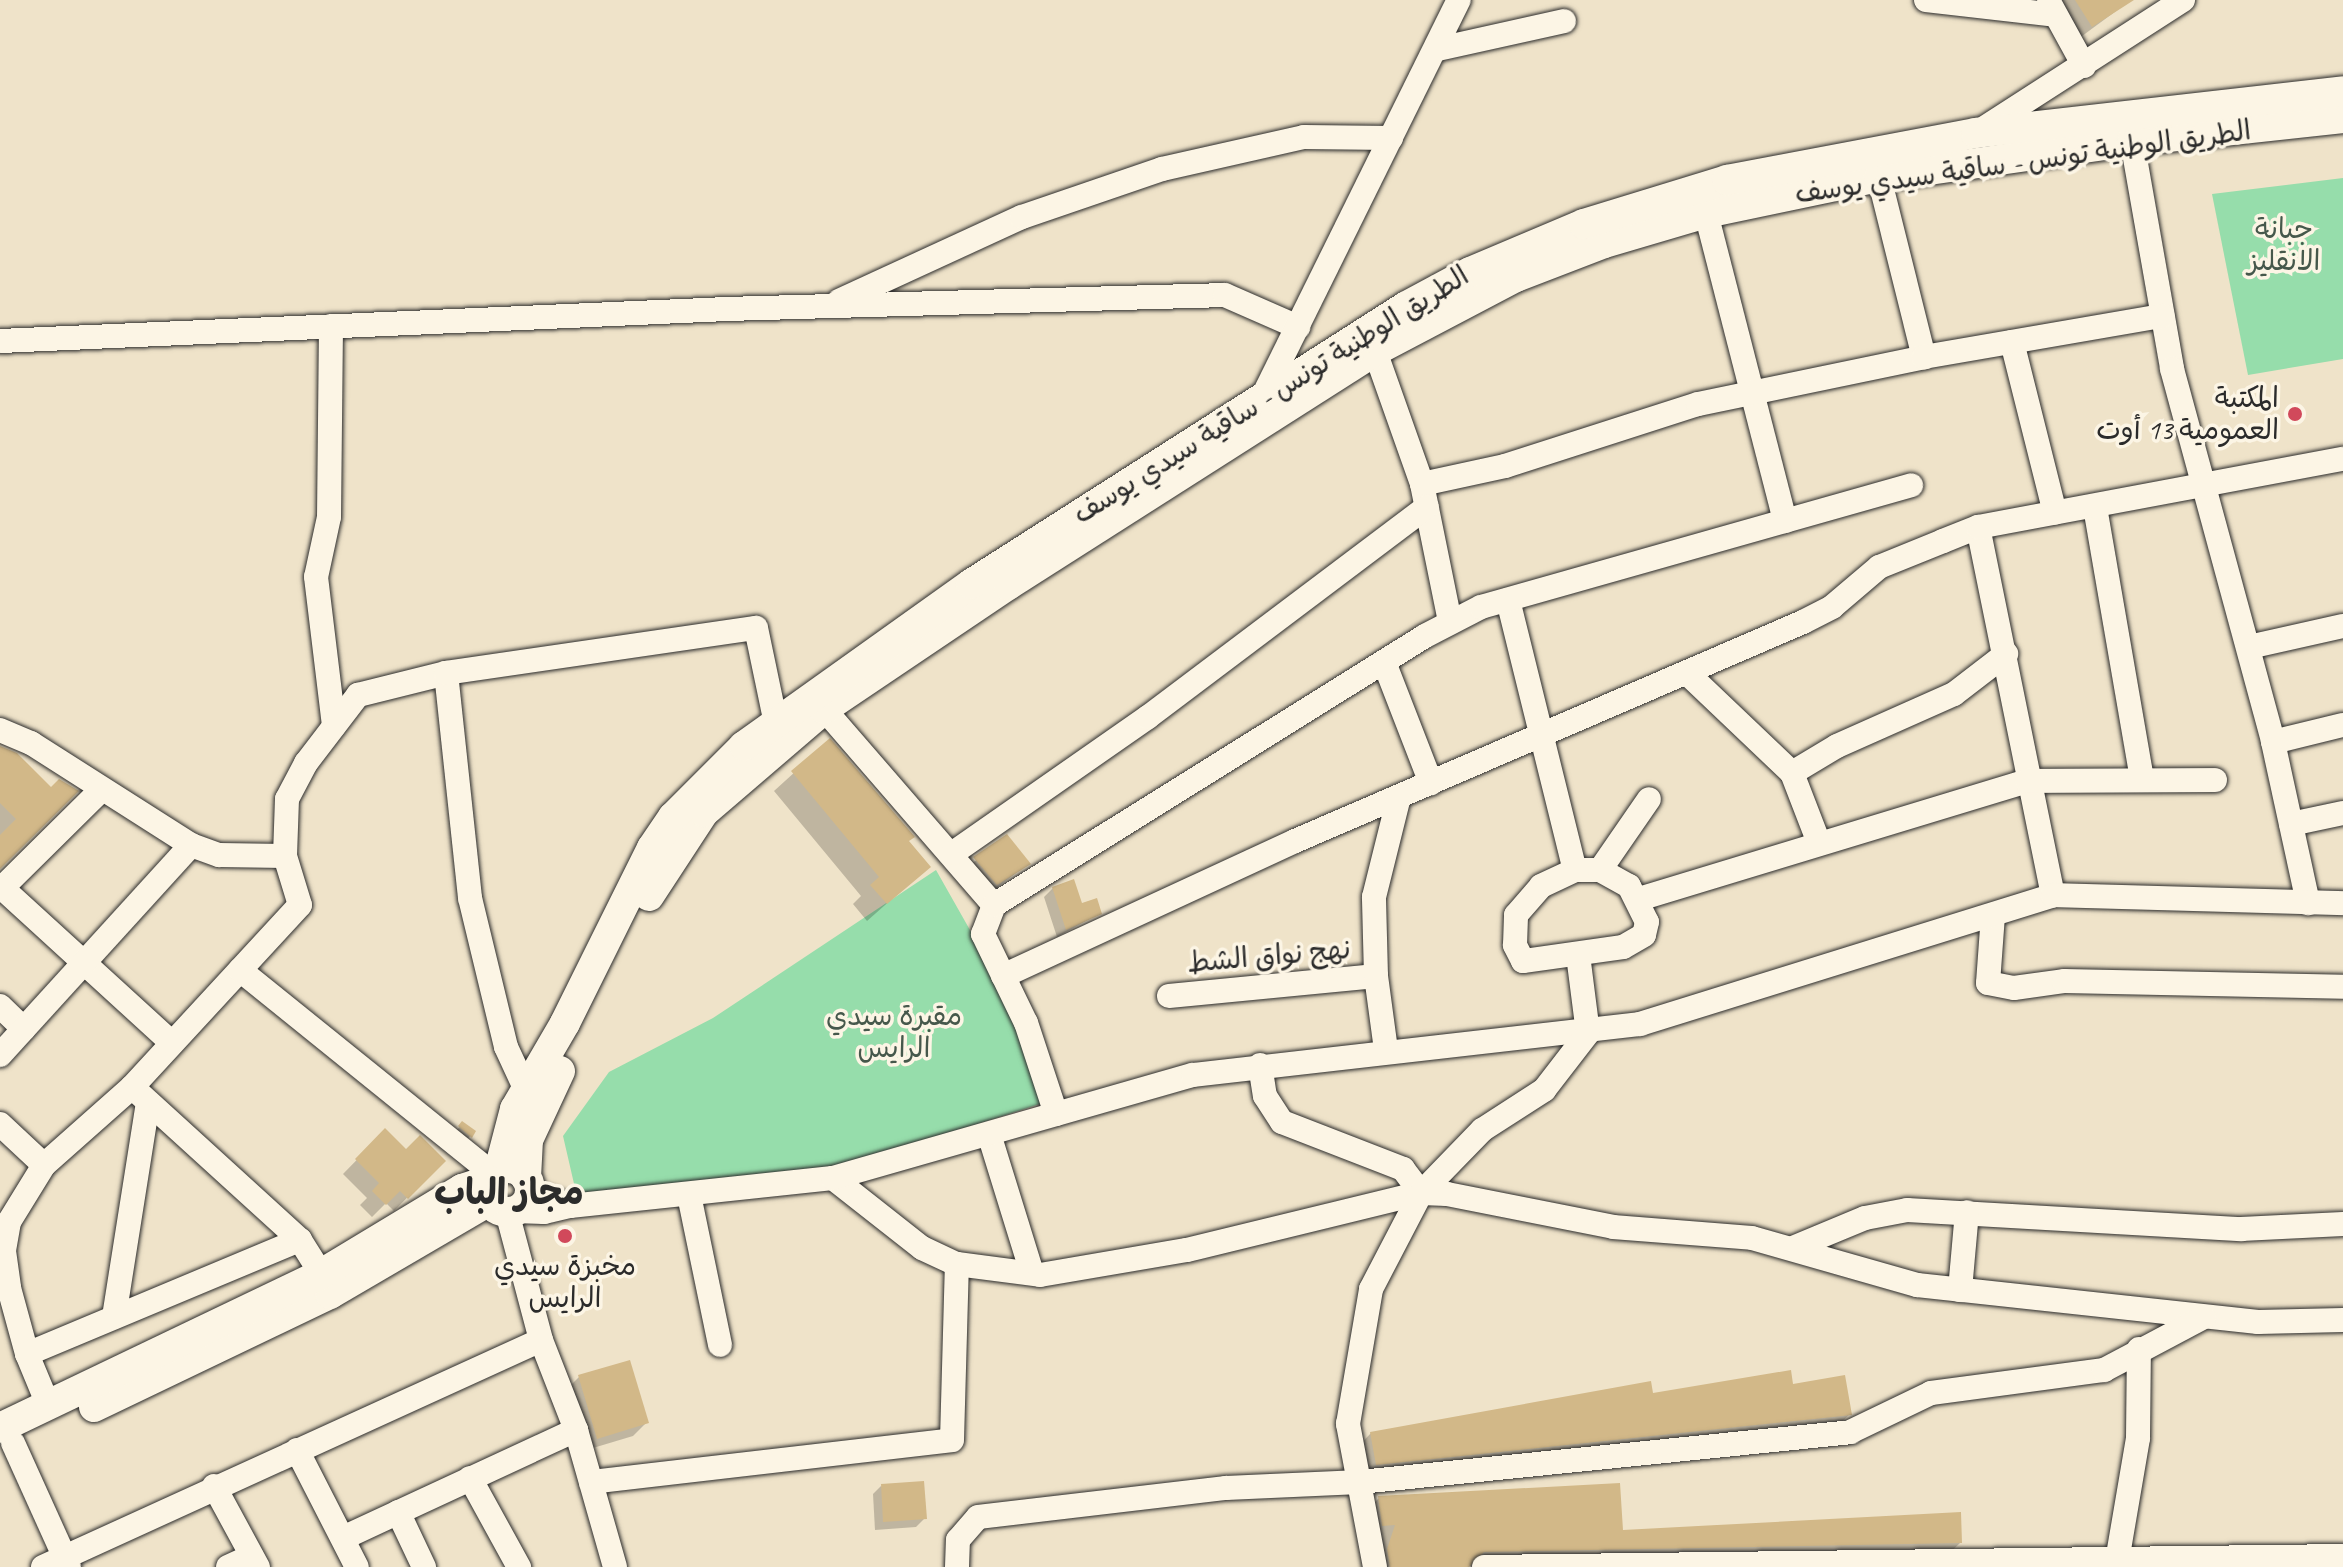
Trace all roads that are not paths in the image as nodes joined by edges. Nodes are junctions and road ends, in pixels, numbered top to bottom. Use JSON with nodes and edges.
{"nodes":[{"id":1,"x":1459,"y":0,"type":"edge"},
{"id":2,"x":1926,"y":0,"type":"edge"},
{"id":3,"x":2183,"y":0,"type":"edge"},
{"id":4,"x":2052,"y":8,"type":"edge"},
{"id":5,"x":1564,"y":21,"type":"dead end"},
{"id":6,"x":1438,"y":49,"type":"junction"},
{"id":7,"x":2084,"y":66,"type":"junction"},
{"id":8,"x":2343,"y":91,"type":"edge"},
{"id":9,"x":2343,"y":118,"type":"edge"},
{"id":10,"x":1976,"y":133,"type":"junction"},
{"id":11,"x":1391,"y":138,"type":"junction"},
{"id":12,"x":2132,"y":141,"type":"junction"},
{"id":13,"x":1879,"y":177,"type":"junction"},
{"id":14,"x":1706,"y":213,"type":"junction"},
{"id":15,"x":828,"y":306,"type":"junction"},
{"id":16,"x":2162,"y":316,"type":"junction"},
{"id":17,"x":331,"y":326,"type":"junction"},
{"id":18,"x":1298,"y":327,"type":"junction"},
{"id":19,"x":0,"y":341,"type":"edge"},
{"id":20,"x":2012,"y":342,"type":"junction"},
{"id":21,"x":1375,"y":351,"type":"junction"},
{"id":22,"x":1924,"y":357,"type":"junction"},
{"id":23,"x":1265,"y":392,"type":"junction"},
{"id":24,"x":1755,"y":393,"type":"junction"},
{"id":25,"x":2343,"y":459,"type":"edge"},
{"id":26,"x":1911,"y":485,"type":"dead end"},
{"id":27,"x":2205,"y":488,"type":"junction"},
{"id":28,"x":1424,"y":496,"type":"junction"},
{"id":29,"x":2095,"y":507,"type":"junction"},
{"id":30,"x":2055,"y":513,"type":"junction"},
{"id":31,"x":1785,"y":521,"type":"junction"},
{"id":32,"x":1978,"y":527,"type":"junction"},
{"id":33,"x":1508,"y":600,"type":"junction"},
{"id":34,"x":1450,"y":622,"type":"junction"},
{"id":35,"x":2343,"y":626,"type":"edge"},
{"id":36,"x":2249,"y":647,"type":"junction"},
{"id":37,"x":2006,"y":654,"type":"junction"},
{"id":38,"x":1384,"y":662,"type":"junction"},
{"id":39,"x":446,"y":673,"type":"junction"},
{"id":40,"x":1688,"y":674,"type":"junction"},
{"id":41,"x":824,"y":709,"type":"junction"},
{"id":42,"x":775,"y":719,"type":"junction"},
{"id":43,"x":2343,"y":725,"type":"edge"},
{"id":44,"x":334,"y":726,"type":"junction"},
{"id":45,"x":0,"y":730,"type":"edge"},
{"id":46,"x":1541,"y":732,"type":"junction"},
{"id":47,"x":2273,"y":742,"type":"junction"},
{"id":48,"x":1792,"y":773,"type":"junction"},
{"id":49,"x":2142,"y":778,"type":"junction"},
{"id":50,"x":2215,"y":780,"type":"dead end"},
{"id":51,"x":2027,"y":781,"type":"junction"},
{"id":52,"x":1431,"y":783,"type":"junction"},
{"id":53,"x":101,"y":790,"type":"junction"},
{"id":54,"x":1649,"y":799,"type":"dead end"},
{"id":55,"x":1398,"y":801,"type":"junction"},
{"id":56,"x":2343,"y":813,"type":"edge"},
{"id":57,"x":2291,"y":824,"type":"junction"},
{"id":58,"x":1819,"y":843,"type":"junction"},
{"id":59,"x":191,"y":845,"type":"junction"},
{"id":60,"x":953,"y":853,"type":"junction"},
{"id":61,"x":285,"y":856,"type":"junction"},
{"id":62,"x":1588,"y":870,"type":"junction"},
{"id":63,"x":1,"y":888,"type":"edge"},
{"id":64,"x":2053,"y":895,"type":"junction"},
{"id":65,"x":1639,"y":899,"type":"junction"},
{"id":66,"x":2308,"y":903,"type":"junction"},
{"id":67,"x":2343,"y":903,"type":"edge"},
{"id":68,"x":994,"y":905,"type":"junction"},
{"id":69,"x":1993,"y":915,"type":"junction"},
{"id":70,"x":1578,"y":955,"type":"junction"},
{"id":71,"x":85,"y":962,"type":"junction"},
{"id":72,"x":240,"y":970,"type":"junction"},
{"id":73,"x":1003,"y":976,"type":"junction"},
{"id":74,"x":1376,"y":976,"type":"junction"},
{"id":75,"x":2343,"y":987,"type":"edge"},
{"id":76,"x":1169,"y":996,"type":"dead end"},
{"id":77,"x":0,"y":1006,"type":"edge"},
{"id":78,"x":24,"y":1029,"type":"junction"},
{"id":79,"x":1588,"y":1033,"type":"junction"},
{"id":80,"x":172,"y":1043,"type":"junction"},
{"id":81,"x":1386,"y":1050,"type":"junction"},
{"id":82,"x":0,"y":1055,"type":"edge"},
{"id":83,"x":1260,"y":1065,"type":"junction"},
{"id":84,"x":526,"y":1090,"type":"junction"},
{"id":85,"x":140,"y":1095,"type":"junction"},
{"id":86,"x":1056,"y":1114,"type":"junction"},
{"id":87,"x":0,"y":1124,"type":"edge"},
{"id":88,"x":989,"y":1134,"type":"junction"},
{"id":89,"x":44,"y":1165,"type":"junction"},
{"id":90,"x":833,"y":1178,"type":"junction"},
{"id":91,"x":506,"y":1190,"type":"junction"},
{"id":92,"x":1421,"y":1193,"type":"junction"},
{"id":93,"x":689,"y":1195,"type":"junction"},
{"id":94,"x":1967,"y":1212,"type":"junction"},
{"id":95,"x":2343,"y":1224,"type":"edge"},
{"id":96,"x":300,"y":1240,"type":"junction"},
{"id":97,"x":1795,"y":1247,"type":"junction"},
{"id":98,"x":957,"y":1264,"type":"junction"},
{"id":99,"x":1032,"y":1273,"type":"junction"},
{"id":100,"x":321,"y":1274,"type":"junction"},
{"id":101,"x":1960,"y":1290,"type":"junction"},
{"id":102,"x":2207,"y":1316,"type":"junction"},
{"id":103,"x":114,"y":1317,"type":"junction"},
{"id":104,"x":2343,"y":1320,"type":"edge"},
{"id":105,"x":541,"y":1340,"type":"junction"},
{"id":106,"x":720,"y":1345,"type":"dead end"},
{"id":107,"x":2139,"y":1349,"type":"junction"},
{"id":108,"x":27,"y":1354,"type":"junction"},
{"id":109,"x":49,"y":1407,"type":"junction"},
{"id":110,"x":576,"y":1430,"type":"junction"},
{"id":111,"x":4,"y":1439,"type":"edge"},
{"id":112,"x":297,"y":1450,"type":"junction"},
{"id":113,"x":470,"y":1478,"type":"junction"},
{"id":114,"x":591,"y":1482,"type":"junction"},
{"id":115,"x":1360,"y":1482,"type":"junction"},
{"id":116,"x":214,"y":1486,"type":"junction"},
{"id":117,"x":398,"y":1512,"type":"junction"},
{"id":118,"x":343,"y":1538,"type":"junction"},
{"id":119,"x":2343,"y":1556,"type":"edge"},
{"id":120,"x":255,"y":1561,"type":"edge"},
{"id":121,"x":2285,"y":1562,"type":"edge"},
{"id":122,"x":59,"y":1563,"type":"edge"},
{"id":123,"x":1938,"y":1564,"type":"edge"},
{"id":124,"x":2117,"y":1564,"type":"edge"},
{"id":125,"x":1764,"y":1566,"type":"edge"},
{"id":126,"x":228,"y":1567,"type":"edge"},
{"id":127,"x":357,"y":1567,"type":"edge"},
{"id":128,"x":424,"y":1567,"type":"edge"},
{"id":129,"x":519,"y":1567,"type":"edge"},
{"id":130,"x":615,"y":1567,"type":"edge"},
{"id":131,"x":957,"y":1567,"type":"edge"},
{"id":132,"x":1375,"y":1567,"type":"edge"},
{"id":133,"x":1484,"y":1567,"type":"edge"}],
"edges":[{"from":1,"to":6,"type":"street"},
{"from":2,"to":4,"type":"street"},
{"from":3,"to":7,"type":"street"},
{"from":4,"to":7,"type":"street"},
{"from":5,"to":6,"type":"street"},
{"from":6,"to":11,"type":"street"},
{"from":7,"to":10,"type":"street"},
{"from":8,"to":10,"type":"main road","name":"الطريق الوطنية تونس - ساقية سيدي يوسف"},
{"from":9,"to":12,"type":"main road","name":"الطريق الوطنية تونس - ساقية سيدي يوسف"},
{"from":10,"to":23,"type":"main road","name":"الطريق الوطنية تونس - ساقية سيدي يوسف"},
{"from":11,"to":15,"type":"street"},
{"from":11,"to":18,"type":"street"},
{"from":12,"to":13,"type":"main road","name":"الطريق الوطنية تونس - ساقية سيدي يوسف"},
{"from":12,"to":16,"type":"street"},
{"from":13,"to":14,"type":"main road","name":"الطريق الوطنية تونس - ساقية سيدي يوسف"},
{"from":13,"to":22,"type":"street"},
{"from":14,"to":21,"type":"main road","name":"الطريق الوطنية تونس - ساقية سيدي يوسف"},
{"from":14,"to":24,"type":"street"},
{"from":15,"to":17,"type":"street"},
{"from":15,"to":18,"type":"street"},
{"from":16,"to":20,"type":"street"},
{"from":16,"to":27,"type":"street"},
{"from":17,"to":19,"type":"street"},
{"from":17,"to":44,"type":"street"},
{"from":18,"to":23,"type":"street"},
{"from":20,"to":22,"type":"street"},
{"from":20,"to":30,"type":"street"},
{"from":21,"to":28,"type":"street"},
{"from":21,"to":41,"type":"main road","name":"الطريق الوطنية تونس - ساقية سيدي يوسف"},
{"from":22,"to":24,"type":"street"},
{"from":23,"to":42,"type":"main road","name":"الطريق الوطنية تونس - ساقية سيدي يوسف"},
{"from":24,"to":28,"type":"street"},
{"from":24,"to":31,"type":"street"},
{"from":25,"to":27,"type":"street"},
{"from":26,"to":31,"type":"street"},
{"from":27,"to":29,"type":"street"},
{"from":27,"to":36,"type":"street"},
{"from":28,"to":34,"type":"street"},
{"from":28,"to":60,"type":"street"},
{"from":29,"to":30,"type":"street"},
{"from":29,"to":49,"type":"street"},
{"from":30,"to":32,"type":"street"},
{"from":31,"to":33,"type":"street"},
{"from":32,"to":37,"type":"street"},
{"from":32,"to":40,"type":"street"},
{"from":33,"to":34,"type":"street"},
{"from":33,"to":46,"type":"street"},
{"from":34,"to":38,"type":"street"},
{"from":35,"to":36,"type":"street"},
{"from":36,"to":47,"type":"street"},
{"from":37,"to":48,"type":"street"},
{"from":37,"to":51,"type":"street"},
{"from":38,"to":52,"type":"street"},
{"from":38,"to":68,"type":"street"},
{"from":39,"to":42,"type":"street"},
{"from":39,"to":44,"type":"street"},
{"from":39,"to":84,"type":"street"},
{"from":40,"to":46,"type":"street"},
{"from":40,"to":48,"type":"street"},
{"from":41,"to":60,"type":"street"},
{"from":41,"to":91,"type":"main road","name":"الطريق الوطنية تونس - ساقية سيدي يوسف"},
{"from":42,"to":84,"type":"main road","name":"الطريق الوطنية تونس - ساقية سيدي يوسف"},
{"from":43,"to":47,"type":"street"},
{"from":44,"to":61,"type":"street"},
{"from":45,"to":53,"type":"street"},
{"from":46,"to":52,"type":"street"},
{"from":46,"to":62,"type":"street"},
{"from":47,"to":57,"type":"street"},
{"from":48,"to":58,"type":"street"},
{"from":49,"to":50,"type":"street"},
{"from":49,"to":51,"type":"street"},
{"from":51,"to":58,"type":"street"},
{"from":51,"to":64,"type":"street"},
{"from":52,"to":55,"type":"street"},
{"from":53,"to":59,"type":"street"},
{"from":53,"to":63,"type":"street"},
{"from":54,"to":62,"type":"street"},
{"from":55,"to":73,"type":"street"},
{"from":55,"to":74,"type":"street"},
{"from":56,"to":57,"type":"street"},
{"from":57,"to":66,"type":"street"},
{"from":58,"to":65,"type":"street"},
{"from":59,"to":61,"type":"street"},
{"from":59,"to":71,"type":"street"},
{"from":60,"to":68,"type":"street"},
{"from":61,"to":72,"type":"street"},
{"from":62,"to":65,"type":"street"},
{"from":62,"to":70,"type":"street"},
{"from":63,"to":71,"type":"street"},
{"from":64,"to":66,"type":"street"},
{"from":64,"to":69,"type":"street"},
{"from":65,"to":70,"type":"street"},
{"from":66,"to":67,"type":"street"},
{"from":68,"to":73,"type":"street"},
{"from":69,"to":75,"type":"street"},
{"from":69,"to":79,"type":"street"},
{"from":70,"to":79,"type":"street"},
{"from":71,"to":78,"type":"street"},
{"from":71,"to":80,"type":"street"},
{"from":72,"to":80,"type":"street"},
{"from":72,"to":91,"type":"street"},
{"from":73,"to":86,"type":"street"},
{"from":74,"to":76,"type":"street","name":"نهج نواق الشط"},
{"from":74,"to":81,"type":"street"},
{"from":77,"to":78,"type":"street"},
{"from":78,"to":82,"type":"street"},
{"from":79,"to":81,"type":"street"},
{"from":79,"to":92,"type":"street"},
{"from":80,"to":85,"type":"street"},
{"from":81,"to":83,"type":"street"},
{"from":83,"to":86,"type":"street"},
{"from":83,"to":92,"type":"street"},
{"from":84,"to":91,"type":"main road","name":"الطريق الوطنية تونس - ساقية سيدي يوسف"},
{"from":85,"to":89,"type":"street"},
{"from":85,"to":96,"type":"street"},
{"from":85,"to":103,"type":"street"},
{"from":86,"to":88,"type":"street"},
{"from":87,"to":89,"type":"street"},
{"from":88,"to":90,"type":"street"},
{"from":88,"to":99,"type":"street"},
{"from":89,"to":108,"type":"street"},
{"from":90,"to":93,"type":"street"},
{"from":90,"to":98,"type":"street"},
{"from":91,"to":93,"type":"street"},
{"from":91,"to":100,"type":"main road"},
{"from":91,"to":105,"type":"street"},
{"from":91,"to":111,"type":"main road"},
{"from":92,"to":97,"type":"street"},
{"from":92,"to":99,"type":"street"},
{"from":92,"to":115,"type":"street"},
{"from":93,"to":106,"type":"street"},
{"from":94,"to":95,"type":"street"},
{"from":94,"to":97,"type":"street"},
{"from":94,"to":101,"type":"street"},
{"from":96,"to":100,"type":"street"},
{"from":96,"to":103,"type":"street"},
{"from":97,"to":101,"type":"street"},
{"from":98,"to":99,"type":"street"},
{"from":98,"to":114,"type":"street"},
{"from":100,"to":109,"type":"main road"},
{"from":101,"to":102,"type":"street"},
{"from":102,"to":104,"type":"street"},
{"from":102,"to":107,"type":"street"},
{"from":103,"to":108,"type":"street"},
{"from":105,"to":110,"type":"street"},
{"from":105,"to":112,"type":"street"},
{"from":107,"to":115,"type":"street"},
{"from":107,"to":124,"type":"street"},
{"from":108,"to":109,"type":"street"},
{"from":109,"to":111,"type":"main road"},
{"from":110,"to":113,"type":"street"},
{"from":110,"to":114,"type":"street"},
{"from":111,"to":122,"type":"street"},
{"from":112,"to":116,"type":"street"},
{"from":112,"to":118,"type":"street"},
{"from":113,"to":117,"type":"street"},
{"from":113,"to":129,"type":"street"},
{"from":114,"to":130,"type":"street"},
{"from":115,"to":131,"type":"street"},
{"from":115,"to":132,"type":"street"},
{"from":116,"to":120,"type":"street"},
{"from":116,"to":122,"type":"street"},
{"from":117,"to":118,"type":"street"},
{"from":117,"to":128,"type":"street"},
{"from":118,"to":127,"type":"street"},
{"from":119,"to":121,"type":"street"},
{"from":120,"to":126,"type":"street"},
{"from":121,"to":124,"type":"street"},
{"from":123,"to":124,"type":"street"},
{"from":123,"to":125,"type":"street"},
{"from":125,"to":133,"type":"street"}]}
